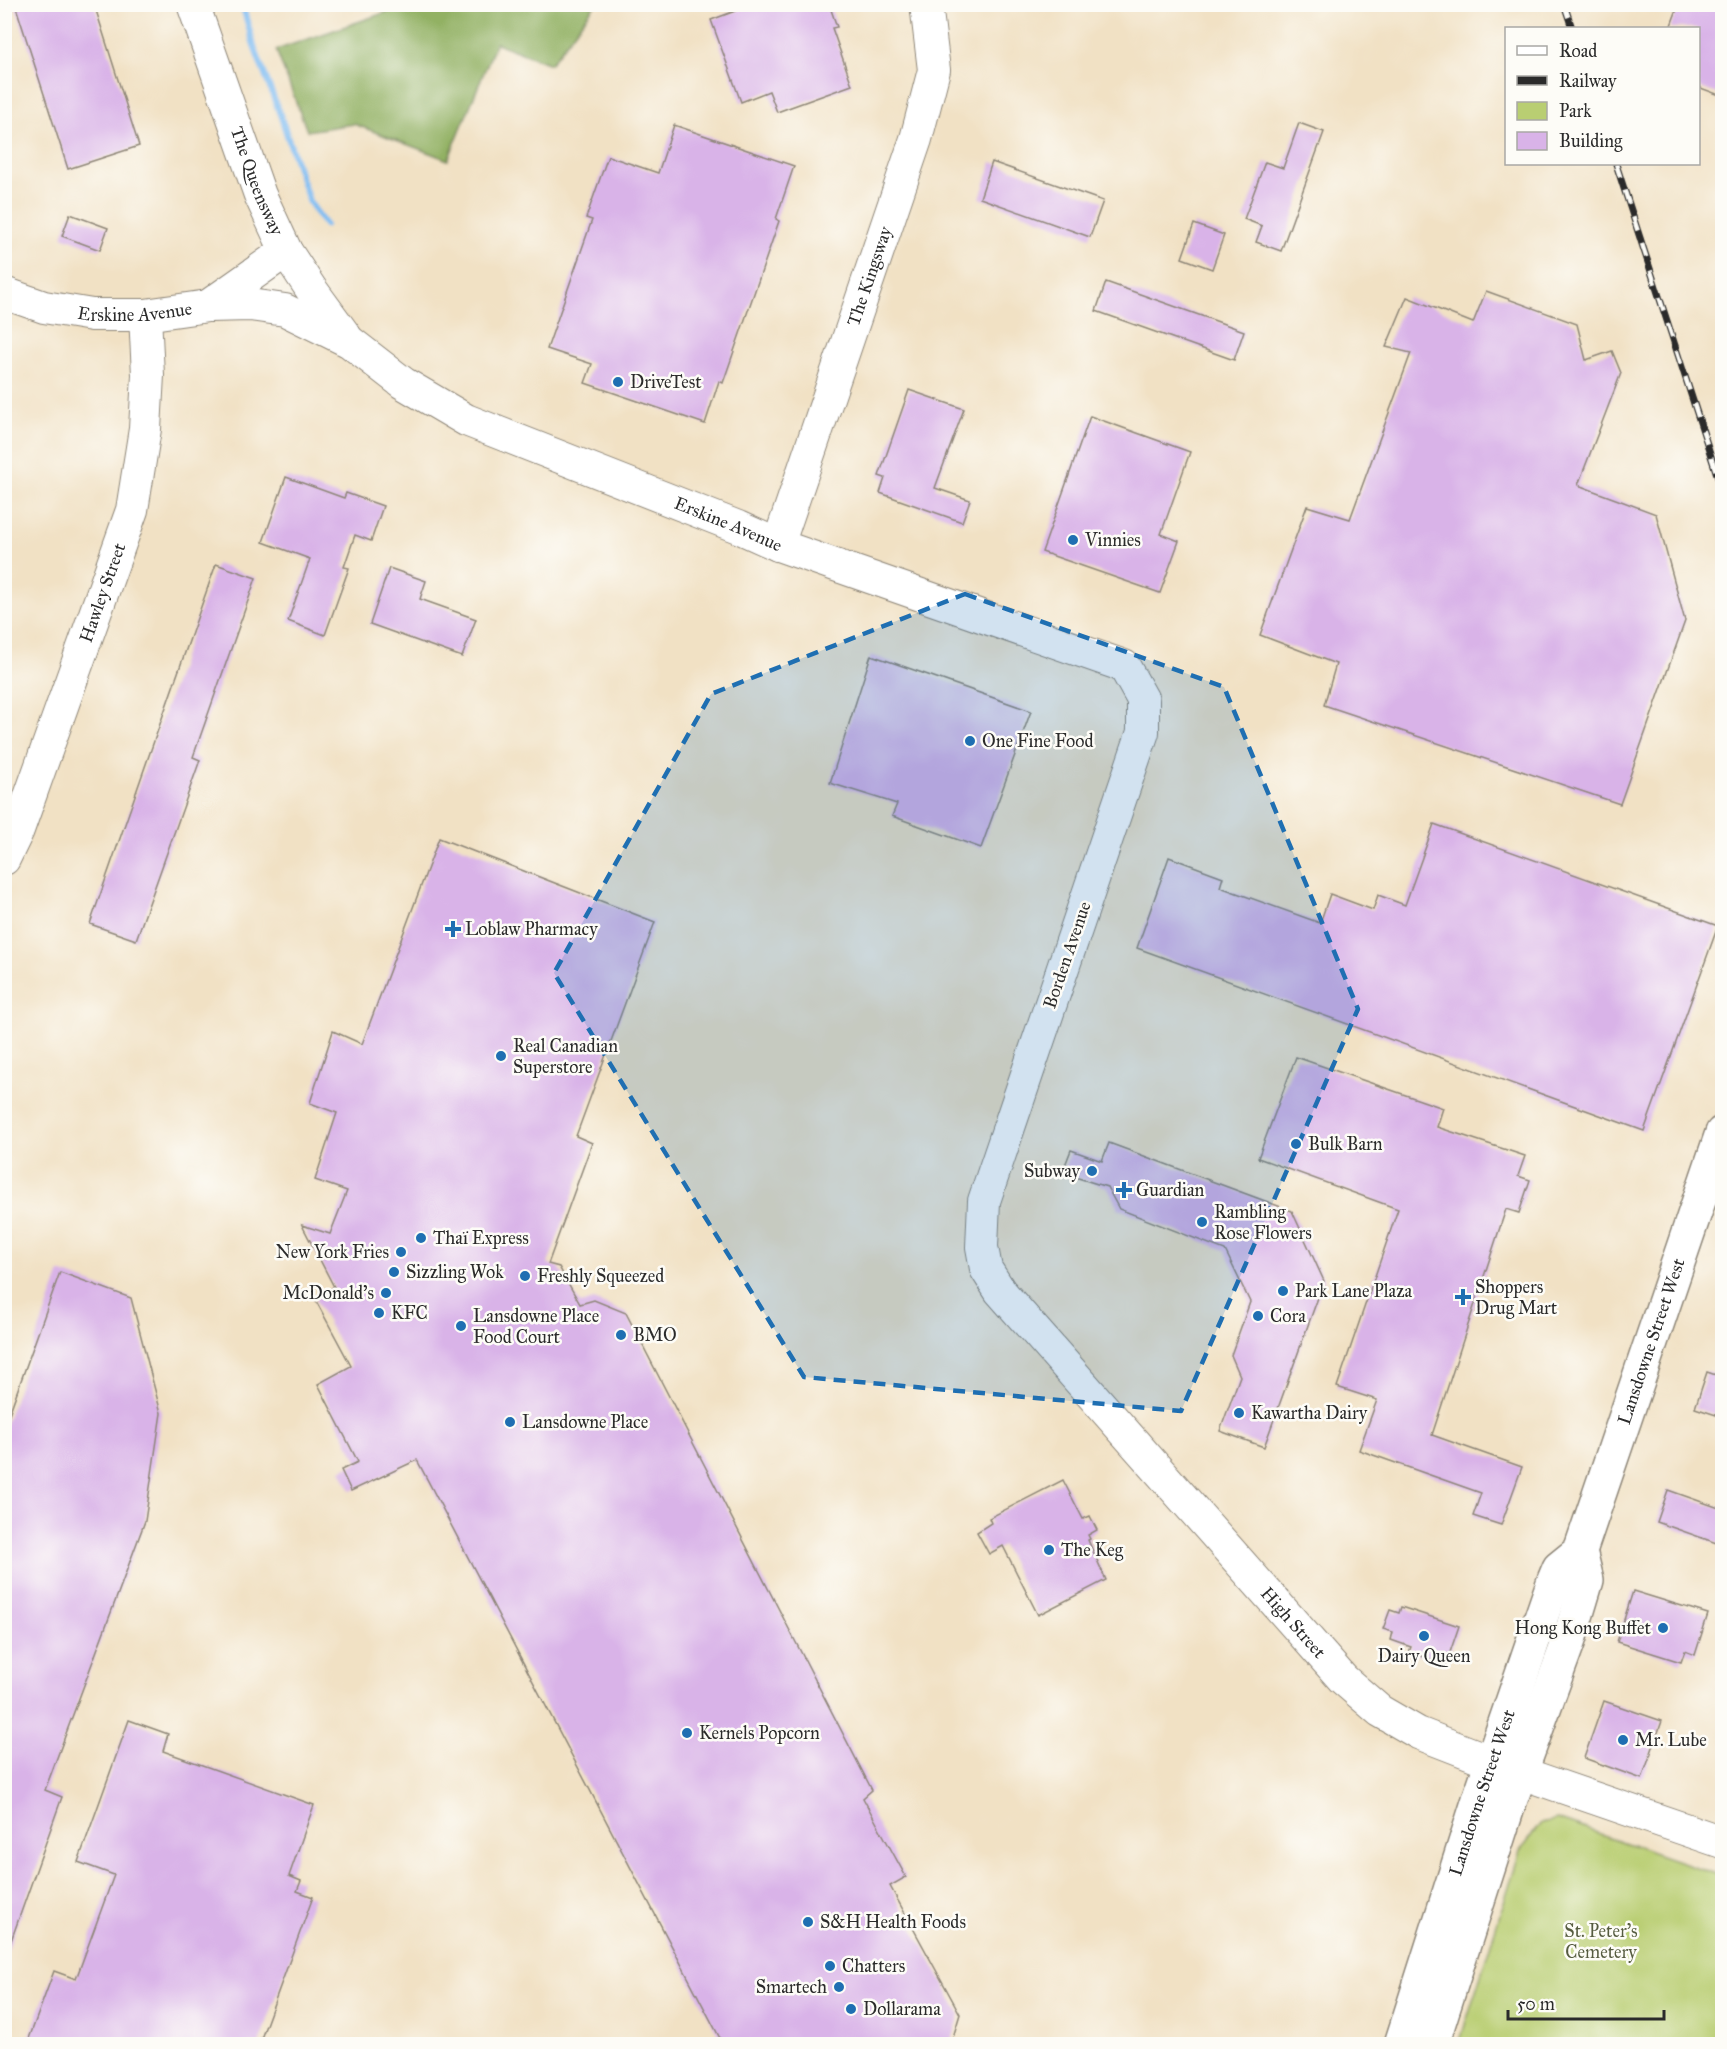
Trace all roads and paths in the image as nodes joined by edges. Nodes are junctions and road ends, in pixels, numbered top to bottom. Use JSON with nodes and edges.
{"nodes":[{"id":1,"x":193,"y":4,"type":"edge"},
{"id":2,"x":926,"y":4,"type":"edge"},
{"id":3,"x":286,"y":252,"type":"junction"},
{"id":4,"x":4,"y":293,"type":"edge"},
{"id":5,"x":208,"y":306,"type":"junction"},
{"id":6,"x":145,"y":315,"type":"junction"},
{"id":7,"x":350,"y":342,"type":"junction"},
{"id":8,"x":778,"y":545,"type":"junction"},
{"id":9,"x":1124,"y":666,"type":"joint"},
{"id":10,"x":4,"y":859,"type":"edge"},
{"id":11,"x":1722,"y":1133,"type":"edge"},
{"id":12,"x":982,"y":1247,"type":"joint"},
{"id":13,"x":1507,"y":1767,"type":"junction"},
{"id":14,"x":1722,"y":1842,"type":"edge"},
{"id":15,"x":1401,"y":2044,"type":"edge"},
{"id":16,"x":1432,"y":2044,"type":"edge"}],
"edges":[{"from":1,"to":3,"type":"street","name":"The Queensway"},
{"from":2,"to":8,"type":"street","name":"The Kingsway"},
{"from":3,"to":5,"type":"street","name":"Erskine Avenue"},
{"from":3,"to":7,"type":"street","name":"The Queensway"},
{"from":4,"to":6,"type":"street","name":"Erskine Avenue"},
{"from":5,"to":6,"type":"street","name":"Erskine Avenue"},
{"from":5,"to":7,"type":"street"},
{"from":6,"to":10,"type":"street","name":"Hawley Street"},
{"from":7,"to":8,"type":"street","name":"Erskine Avenue"},
{"from":8,"to":9,"type":"street","name":"Erskine Avenue"},
{"from":9,"to":12,"type":"street","name":"Borden Avenue"},
{"from":11,"to":13,"type":"main road","name":"Lansdowne Street West"},
{"from":12,"to":13,"type":"street","name":"High Street"},
{"from":13,"to":14,"type":"street","name":"High Street"},
{"from":13,"to":15,"type":"main road","name":"Lansdowne Street West"},
{"from":13,"to":16,"type":"main road","name":"Lansdowne Street West"}]}
